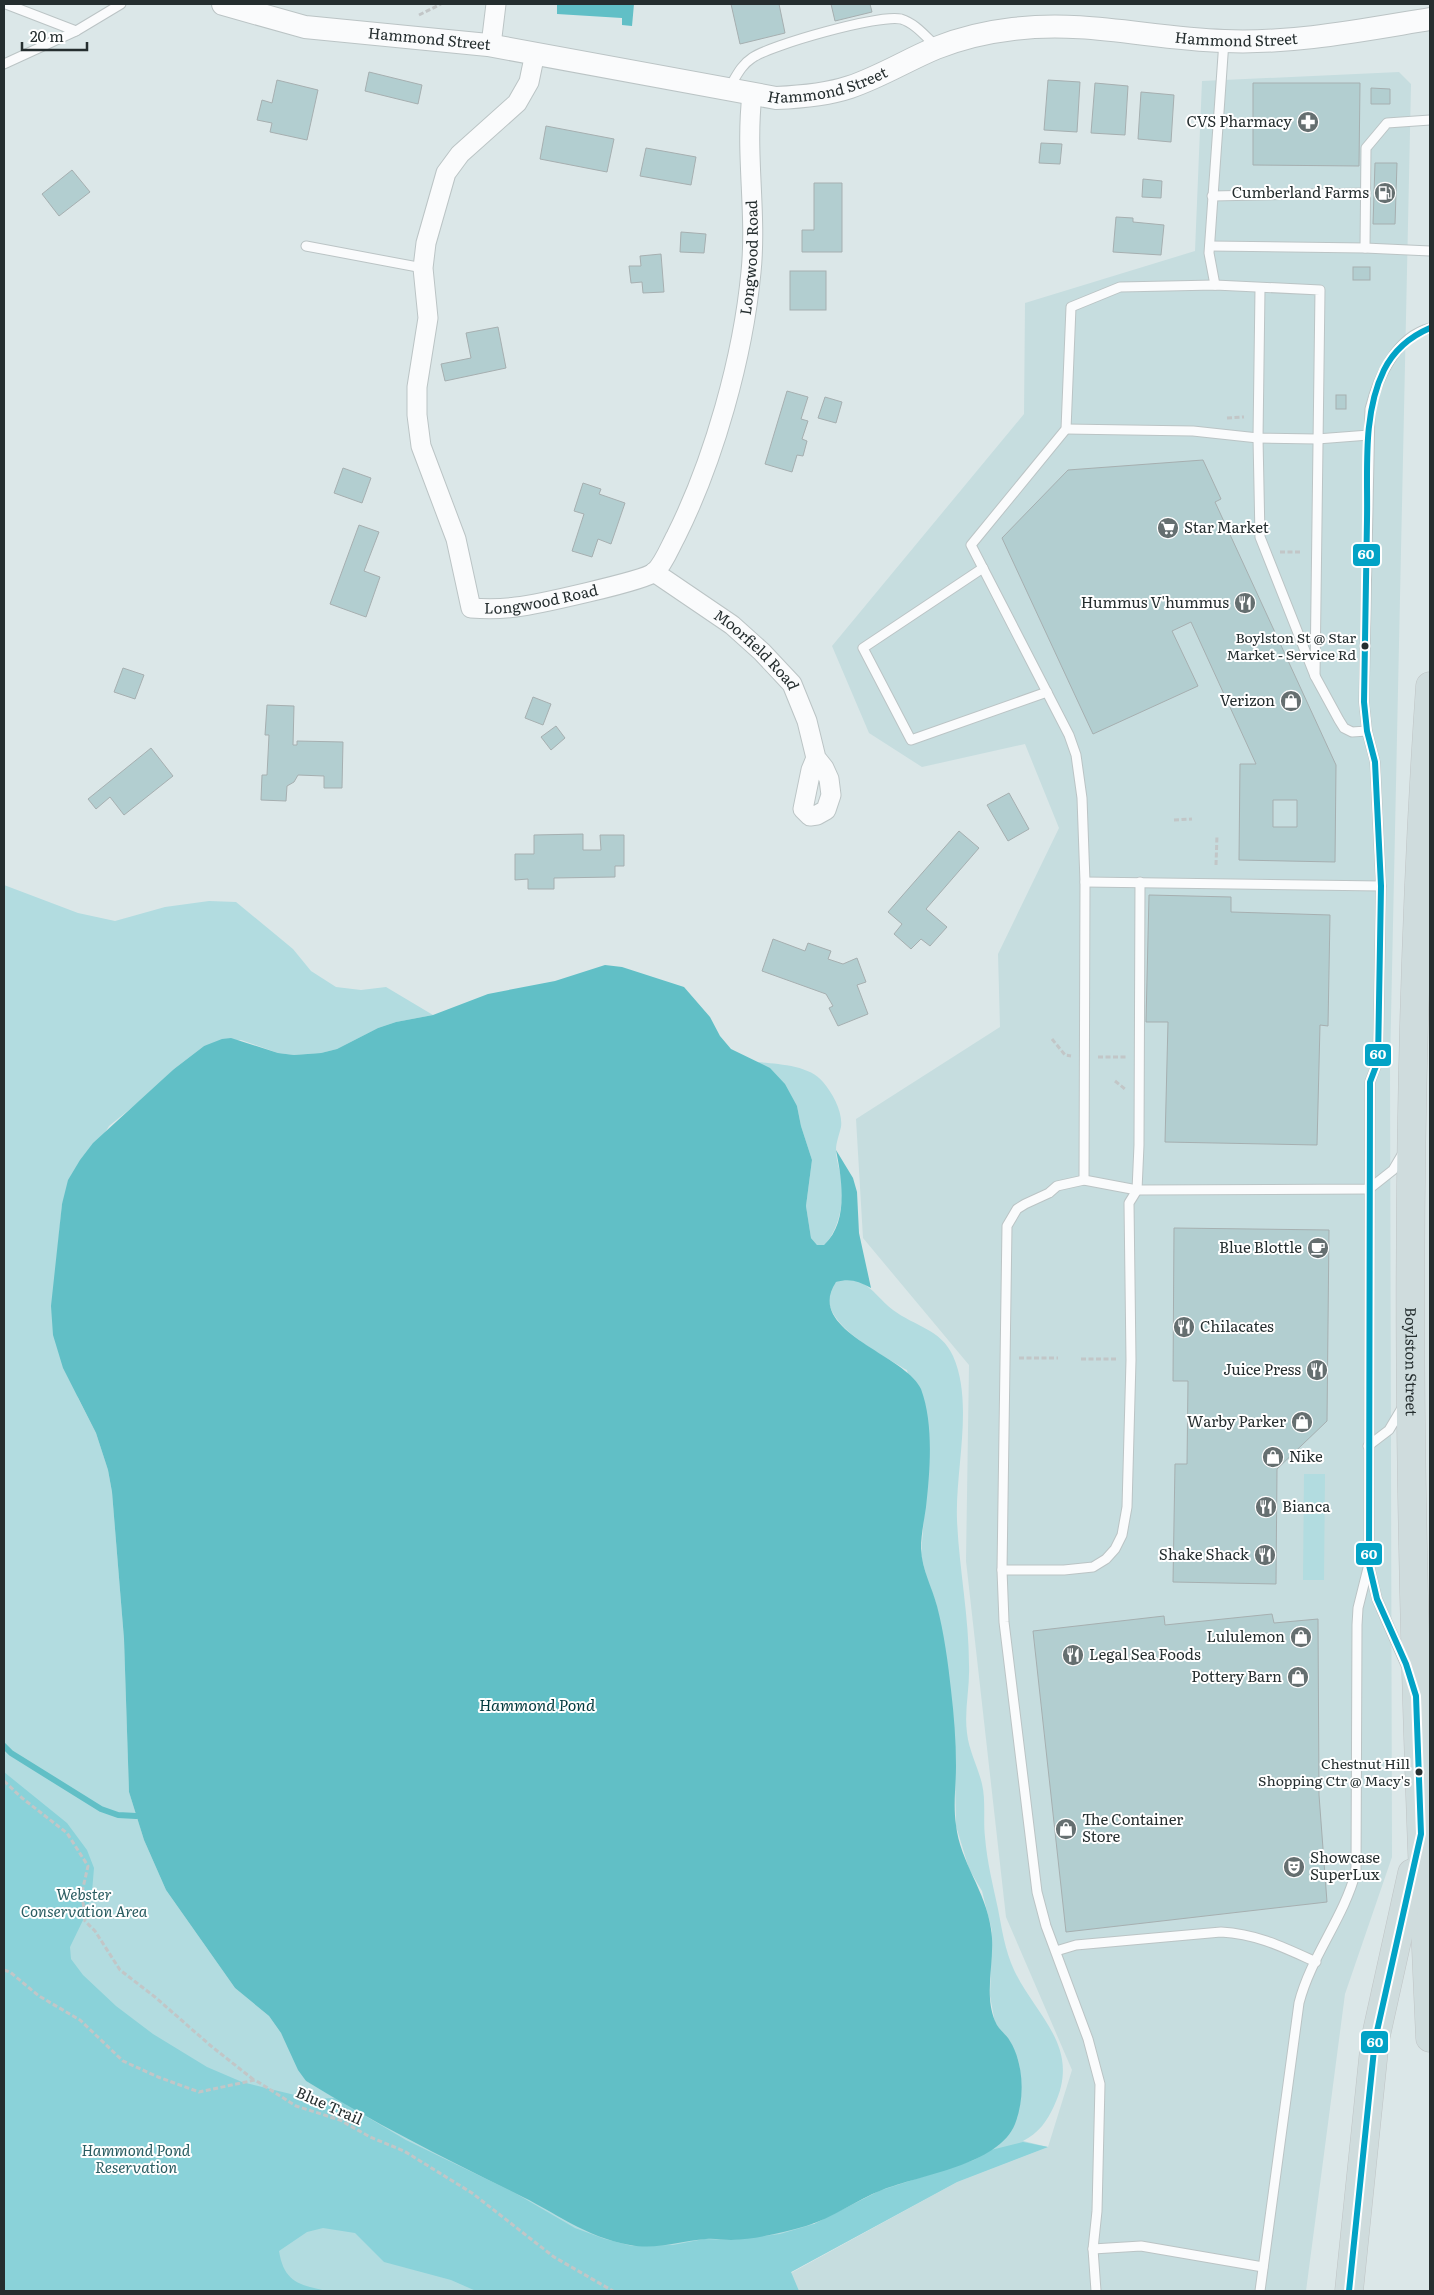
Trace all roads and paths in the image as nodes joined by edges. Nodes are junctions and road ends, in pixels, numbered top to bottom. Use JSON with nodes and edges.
{"nodes":[{"id":1,"x":6,"y":4,"type":"edge"},
{"id":2,"x":121,"y":4,"type":"edge"},
{"id":3,"x":223,"y":4,"type":"edge"},
{"id":4,"x":441,"y":4,"type":"edge"},
{"id":5,"x":496,"y":4,"type":"edge"},
{"id":6,"x":416,"y":16,"type":"dead end"},
{"id":7,"x":1430,"y":19,"type":"edge"},
{"id":8,"x":76,"y":31,"type":"junction"},
{"id":9,"x":1224,"y":41,"type":"junction"},
{"id":10,"x":491,"y":45,"type":"junction"},
{"id":11,"x":937,"y":48,"type":"junction"},
{"id":12,"x":536,"y":53,"type":"junction"},
{"id":13,"x":4,"y":64,"type":"edge"},
{"id":14,"x":728,"y":90,"type":"junction"},
{"id":15,"x":752,"y":95,"type":"junction"},
{"id":16,"x":1430,"y":120,"type":"edge"},
{"id":17,"x":1366,"y":193,"type":"junction"},
{"id":18,"x":1212,"y":196,"type":"junction"},
{"id":19,"x":306,"y":246,"type":"dead end"},
{"id":20,"x":1210,"y":246,"type":"junction"},
{"id":21,"x":1365,"y":248,"type":"junction"},
{"id":22,"x":1430,"y":251,"type":"edge"},
{"id":23,"x":423,"y":268,"type":"junction"},
{"id":24,"x":1215,"y":285,"type":"junction"},
{"id":25,"x":1260,"y":288,"type":"junction"},
{"id":26,"x":1430,"y":328,"type":"edge"},
{"id":27,"x":1066,"y":429,"type":"junction"},
{"id":28,"x":1369,"y":435,"type":"junction"},
{"id":29,"x":1258,"y":438,"type":"junction"},
{"id":30,"x":1317,"y":439,"type":"junction"},
{"id":31,"x":1279,"y":552,"type":"dead end"},
{"id":32,"x":1306,"y":552,"type":"dead end"},
{"id":33,"x":983,"y":568,"type":"junction"},
{"id":34,"x":654,"y":572,"type":"junction"},
{"id":35,"x":1315,"y":676,"type":"junction"},
{"id":36,"x":1430,"y":686,"type":"edge"},
{"id":37,"x":1047,"y":692,"type":"junction"},
{"id":38,"x":1367,"y":731,"type":"junction"},
{"id":39,"x":816,"y":758,"type":"dead end"},
{"id":40,"x":1192,"y":819,"type":"dead end"},
{"id":41,"x":1174,"y":820,"type":"dead end"},
{"id":42,"x":1217,"y":835,"type":"dead end"},
{"id":43,"x":1216,"y":865,"type":"dead end"},
{"id":44,"x":1085,"y":882,"type":"junction"},
{"id":45,"x":1140,"y":882,"type":"junction"},
{"id":46,"x":1381,"y":886,"type":"junction"},
{"id":47,"x":1422,"y":1033,"type":"edge"},
{"id":48,"x":1052,"y":1039,"type":"dead end"},
{"id":49,"x":1072,"y":1056,"type":"dead end"},
{"id":50,"x":1096,"y":1057,"type":"dead end"},
{"id":51,"x":1132,"y":1057,"type":"dead end"},
{"id":52,"x":1412,"y":1126,"type":"junction"},
{"id":53,"x":1084,"y":1180,"type":"junction"},
{"id":54,"x":1369,"y":1189,"type":"junction"},
{"id":55,"x":1137,"y":1190,"type":"junction"},
{"id":56,"x":1017,"y":1358,"type":"dead end"},
{"id":57,"x":1058,"y":1358,"type":"dead end"},
{"id":58,"x":1081,"y":1359,"type":"dead end"},
{"id":59,"x":1119,"y":1360,"type":"dead end"},
{"id":60,"x":1411,"y":1375,"type":"junction"},
{"id":61,"x":1368,"y":1446,"type":"junction"},
{"id":62,"x":1369,"y":1565,"type":"junction"},
{"id":63,"x":1002,"y":1570,"type":"junction"},
{"id":64,"x":1416,"y":1696,"type":"junction"},
{"id":65,"x":4,"y":1781,"type":"edge"},
{"id":66,"x":1421,"y":1834,"type":"junction"},
{"id":67,"x":1056,"y":1951,"type":"junction"},
{"id":68,"x":1316,"y":1962,"type":"junction"},
{"id":69,"x":4,"y":1970,"type":"edge"},
{"id":70,"x":1430,"y":2038,"type":"edge"},
{"id":71,"x":255,"y":2080,"type":"junction"},
{"id":72,"x":1093,"y":2249,"type":"junction"},
{"id":73,"x":1263,"y":2267,"type":"junction"},
{"id":74,"x":613,"y":2291,"type":"edge"},
{"id":75,"x":1096,"y":2291,"type":"edge"},
{"id":76,"x":1260,"y":2291,"type":"edge"},
{"id":77,"x":1349,"y":2291,"type":"edge"}],
"edges":[{"from":1,"to":8,"type":"lane"},
{"from":2,"to":8,"type":"lane"},
{"from":3,"to":10,"type":"street","name":"Hammond Street"},
{"from":4,"to":6,"type":"path"},
{"from":5,"to":10,"type":"street"},
{"from":7,"to":9,"type":"street","name":"Hammond Street"},
{"from":8,"to":13,"type":"lane"},
{"from":9,"to":11,"type":"street","name":"Hammond Street"},
{"from":9,"to":18,"type":"lane"},
{"from":10,"to":12,"type":"street","name":"Hammond Street"},
{"from":11,"to":14,"type":"lane"},
{"from":11,"to":15,"type":"street","name":"Hammond Street"},
{"from":12,"to":14,"type":"street","name":"Hammond Street"},
{"from":12,"to":23,"type":"street","name":"Longwood Road"},
{"from":14,"to":15,"type":"street","name":"Hammond Street"},
{"from":15,"to":34,"type":"street","name":"Longwood Road"},
{"from":16,"to":17,"type":"lane"},
{"from":17,"to":18,"type":"lane"},
{"from":17,"to":21,"type":"lane"},
{"from":18,"to":20,"type":"lane"},
{"from":19,"to":23,"type":"lane"},
{"from":20,"to":21,"type":"lane"},
{"from":20,"to":24,"type":"lane"},
{"from":21,"to":22,"type":"lane"},
{"from":23,"to":34,"type":"street","name":"Longwood Road"},
{"from":24,"to":25,"type":"lane"},
{"from":24,"to":27,"type":"lane"},
{"from":25,"to":29,"type":"lane"},
{"from":25,"to":30,"type":"lane"},
{"from":26,"to":28,"type":"lane"},
{"from":27,"to":29,"type":"lane"},
{"from":27,"to":33,"type":"lane"},
{"from":28,"to":30,"type":"lane"},
{"from":28,"to":38,"type":"lane"},
{"from":29,"to":30,"type":"lane"},
{"from":29,"to":35,"type":"lane"},
{"from":30,"to":35,"type":"lane"},
{"from":31,"to":32,"type":"path"},
{"from":33,"to":37,"type":"lane"},
{"from":33,"to":37,"type":"lane"},
{"from":34,"to":39,"type":"street","name":"Moorfield Road"},
{"from":35,"to":38,"type":"lane"},
{"from":36,"to":47,"type":"highway","name":"Boylston Street"},
{"from":37,"to":44,"type":"lane"},
{"from":38,"to":46,"type":"lane"},
{"from":40,"to":41,"type":"path"},
{"from":42,"to":43,"type":"path"},
{"from":44,"to":45,"type":"lane"},
{"from":44,"to":53,"type":"lane"},
{"from":45,"to":46,"type":"lane"},
{"from":45,"to":55,"type":"lane"},
{"from":46,"to":54,"type":"lane"},
{"from":47,"to":52,"type":"highway","name":"Boylston Street"},
{"from":48,"to":49,"type":"path"},
{"from":50,"to":51,"type":"path"},
{"from":52,"to":54,"type":"lane"},
{"from":52,"to":60,"type":"highway","name":"Boylston Street"},
{"from":53,"to":55,"type":"lane"},
{"from":53,"to":63,"type":"lane"},
{"from":54,"to":55,"type":"lane"},
{"from":54,"to":61,"type":"lane"},
{"from":55,"to":63,"type":"lane"},
{"from":56,"to":57,"type":"path"},
{"from":58,"to":59,"type":"path"},
{"from":60,"to":61,"type":"lane"},
{"from":60,"to":64,"type":"highway","name":"Boylston Street"},
{"from":61,"to":62,"type":"lane"},
{"from":62,"to":64,"type":"lane"},
{"from":62,"to":68,"type":"lane"},
{"from":63,"to":67,"type":"lane"},
{"from":64,"to":66,"type":"highway","name":"Boylston Street"},
{"from":65,"to":71,"type":"path","name":"Blue Trail"},
{"from":66,"to":70,"type":"highway","name":"Boylston Street"},
{"from":66,"to":77,"type":"highway"},
{"from":67,"to":68,"type":"lane"},
{"from":67,"to":72,"type":"lane"},
{"from":68,"to":73,"type":"lane"},
{"from":69,"to":71,"type":"path"},
{"from":71,"to":74,"type":"path","name":"Blue Trail"},
{"from":72,"to":73,"type":"lane"},
{"from":72,"to":75,"type":"lane"},
{"from":73,"to":76,"type":"lane"}]}
